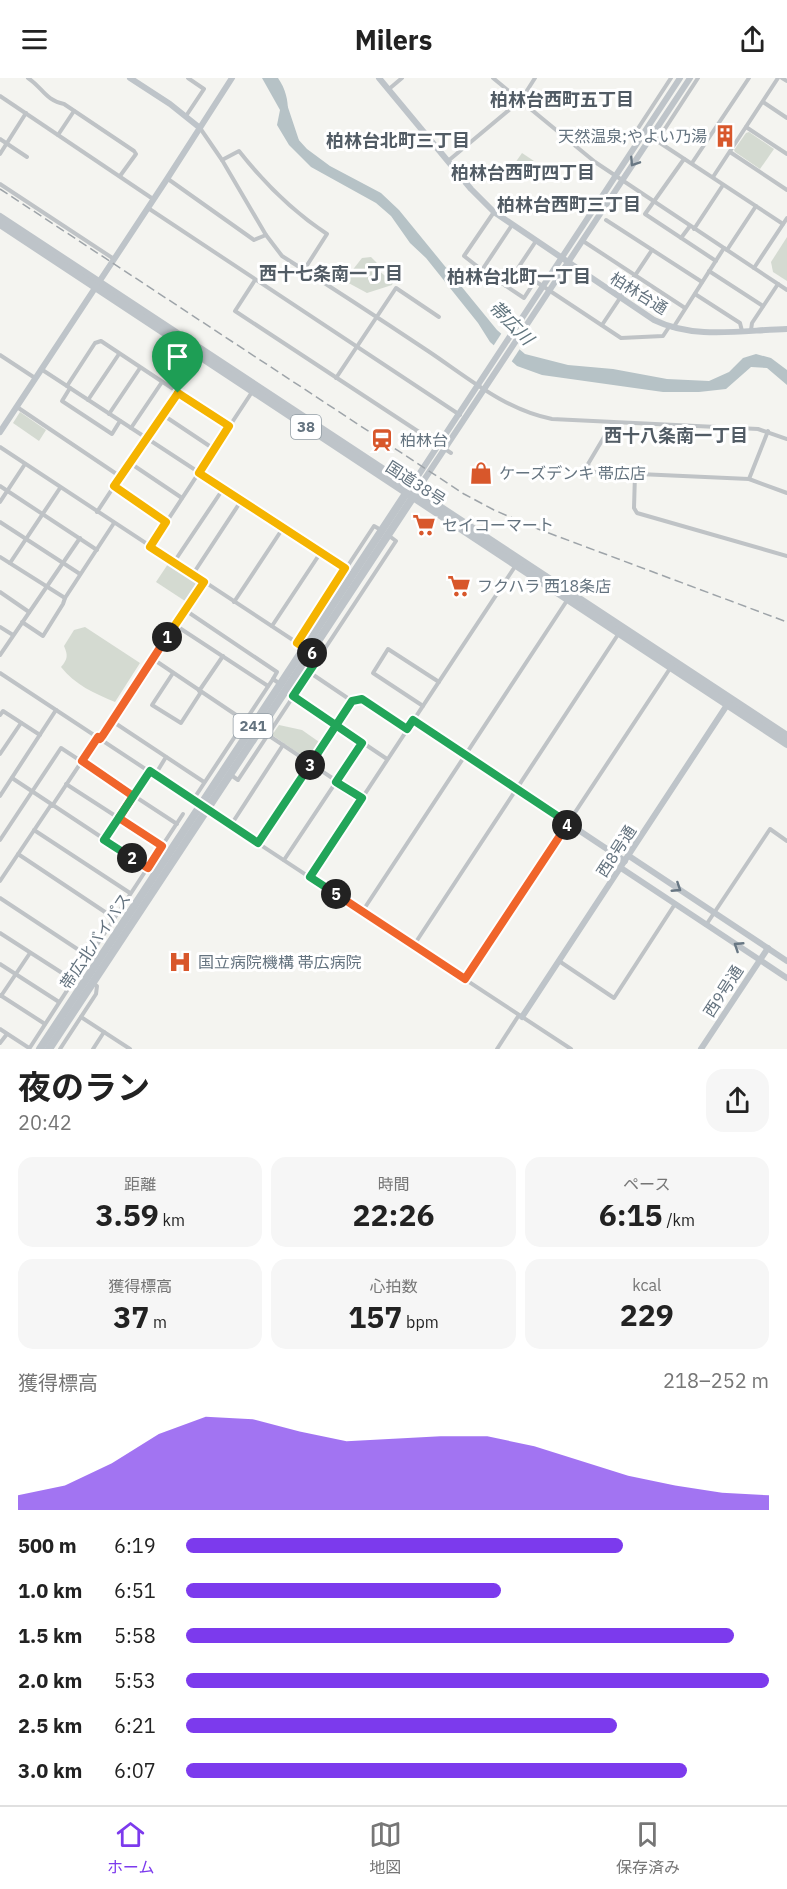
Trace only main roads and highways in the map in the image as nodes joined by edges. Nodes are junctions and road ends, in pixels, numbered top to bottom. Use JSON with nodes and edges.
{"nodes":[{"id":1,"x":0,"y":217,"type":"edge"},
{"id":2,"x":0,"y":224,"type":"edge"},
{"id":3,"x":97,"y":285,"type":"junction"},
{"id":4,"x":412,"y":493,"type":"junction"},
{"id":5,"x":304,"y":648,"type":"junction"},
{"id":6,"x":729,"y":702,"type":"junction"},
{"id":7,"x":787,"y":736,"type":"edge"},
{"id":8,"x":787,"y":744,"type":"edge"},
{"id":9,"x":204,"y":807,"type":"junction"},
{"id":10,"x":100,"y":964,"type":"junction"},
{"id":11,"x":40,"y":1049,"type":"edge"},
{"id":12,"x":49,"y":1049,"type":"edge"}],
"edges":[{"from":1,"to":3,"type":"highway","name":"国道38号","number":"38"},
{"from":2,"to":3,"type":"highway","name":"国道38号","number":"38"},
{"from":3,"to":4,"type":"highway","name":"国道38号","number":"38"},
{"from":4,"to":5,"type":"highway","number":"241"},
{"from":4,"to":6,"type":"highway","name":"国道38号","number":"38"},
{"from":5,"to":9,"type":"highway","name":"帯広北バイパス","number":"241"},
{"from":5,"to":9,"type":"highway","number":"241"},
{"from":6,"to":7,"type":"highway","name":"国道38号","number":"38"},
{"from":6,"to":8,"type":"highway","name":"国道38号","number":"38"},
{"from":9,"to":10,"type":"highway","number":"241"},
{"from":9,"to":10,"type":"highway","name":"帯広北バイパス","number":"241"},
{"from":10,"to":11,"type":"highway","name":"帯広北バイパス","number":"241"},
{"from":10,"to":12,"type":"highway","number":"241"}]}
